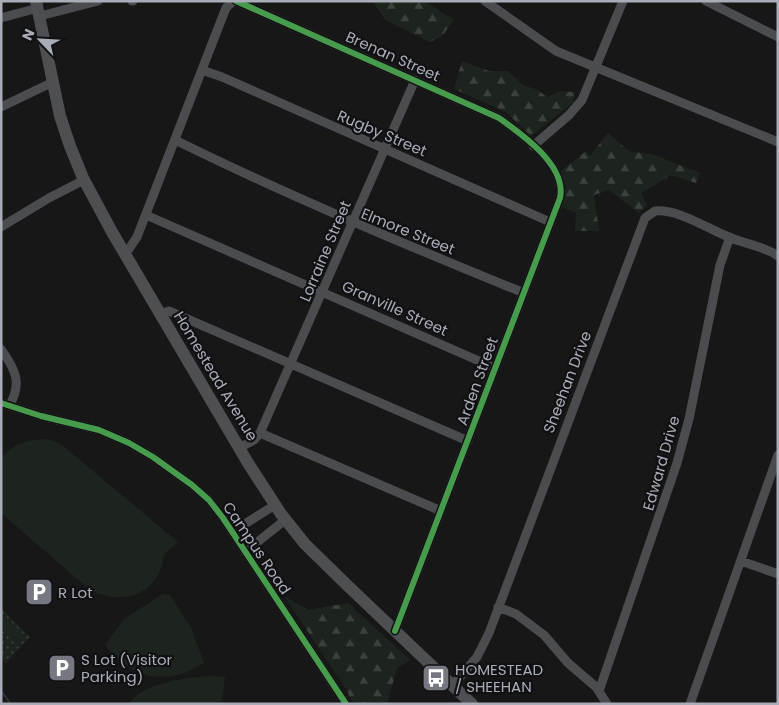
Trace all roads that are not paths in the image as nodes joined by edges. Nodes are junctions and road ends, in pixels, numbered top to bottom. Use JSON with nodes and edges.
{"nodes":[{"id":1,"x":98,"y":1,"type":"edge"},
{"id":2,"x":235,"y":1,"type":"edge"},
{"id":3,"x":485,"y":1,"type":"edge"},
{"id":4,"x":623,"y":1,"type":"edge"},
{"id":5,"x":706,"y":1,"type":"edge"},
{"id":6,"x":38,"y":8,"type":"edge"},
{"id":7,"x":1,"y":18,"type":"edge"},
{"id":8,"x":778,"y":37,"type":"edge"},
{"id":9,"x":596,"y":67,"type":"junction"},
{"id":10,"x":202,"y":70,"type":"junction"},
{"id":11,"x":415,"y":80,"type":"junction"},
{"id":12,"x":53,"y":82,"type":"junction"},
{"id":13,"x":1,"y":107,"type":"edge"},
{"id":14,"x":175,"y":140,"type":"junction"},
{"id":15,"x":778,"y":142,"type":"edge"},
{"id":16,"x":533,"y":146,"type":"junction"},
{"id":17,"x":384,"y":149,"type":"junction"},
{"id":18,"x":84,"y":180,"type":"junction"},
{"id":19,"x":146,"y":215,"type":"junction"},
{"id":20,"x":352,"y":222,"type":"junction"},
{"id":21,"x":550,"y":222,"type":"junction"},
{"id":22,"x":1,"y":227,"type":"edge"},
{"id":23,"x":730,"y":237,"type":"junction"},
{"id":24,"x":125,"y":255,"type":"junction"},
{"id":25,"x":778,"y":256,"type":"edge"},
{"id":26,"x":322,"y":291,"type":"junction"},
{"id":27,"x":524,"y":293,"type":"junction"},
{"id":28,"x":160,"y":314,"type":"junction"},
{"id":29,"x":1,"y":348,"type":"edge"},
{"id":30,"x":292,"y":363,"type":"junction"},
{"id":31,"x":495,"y":368,"type":"junction"},
{"id":32,"x":5,"y":405,"type":"edge"},
{"id":33,"x":260,"y":433,"type":"junction"},
{"id":34,"x":468,"y":441,"type":"junction"},
{"id":35,"x":239,"y":448,"type":"junction"},
{"id":36,"x":778,"y":456,"type":"edge"},
{"id":37,"x":275,"y":505,"type":"junction"},
{"id":38,"x":441,"y":512,"type":"junction"},
{"id":39,"x":286,"y":520,"type":"junction"},
{"id":40,"x":232,"y":532,"type":"junction"},
{"id":41,"x":245,"y":552,"type":"junction"},
{"id":42,"x":741,"y":561,"type":"junction"},
{"id":43,"x":778,"y":574,"type":"edge"},
{"id":44,"x":498,"y":607,"type":"junction"},
{"id":45,"x":395,"y":631,"type":"junction"},
{"id":46,"x":453,"y":685,"type":"junction"},
{"id":47,"x":599,"y":691,"type":"junction"},
{"id":48,"x":346,"y":704,"type":"edge"},
{"id":49,"x":472,"y":704,"type":"edge"},
{"id":50,"x":606,"y":704,"type":"edge"},
{"id":51,"x":690,"y":704,"type":"edge"}],
"edges":[{"from":1,"to":6,"type":"street"},
{"from":2,"to":10,"type":"street"},
{"from":2,"to":11,"type":"street","name":"Brenan Street"},
{"from":3,"to":9,"type":"street"},
{"from":4,"to":9,"type":"street"},
{"from":5,"to":8,"type":"street"},
{"from":6,"to":7,"type":"street"},
{"from":6,"to":12,"type":"main road","name":"Homestead Avenue"},
{"from":9,"to":15,"type":"street"},
{"from":9,"to":16,"type":"street"},
{"from":10,"to":14,"type":"street"},
{"from":10,"to":17,"type":"street","name":"Rugby Street"},
{"from":11,"to":16,"type":"street","name":"Brenan Street"},
{"from":11,"to":17,"type":"street","name":"Lorraine Street"},
{"from":12,"to":13,"type":"street"},
{"from":12,"to":18,"type":"main road","name":"Homestead Avenue"},
{"from":14,"to":19,"type":"street"},
{"from":14,"to":20,"type":"street","name":"Elmore Street"},
{"from":16,"to":21,"type":"street","name":"Arden Street"},
{"from":17,"to":20,"type":"street","name":"Lorraine Street"},
{"from":17,"to":21,"type":"street","name":"Rugby Street"},
{"from":18,"to":22,"type":"street"},
{"from":18,"to":24,"type":"main road","name":"Homestead Avenue"},
{"from":19,"to":24,"type":"street"},
{"from":19,"to":26,"type":"street","name":"Granville Street"},
{"from":20,"to":26,"type":"street","name":"Lorraine Street"},
{"from":20,"to":27,"type":"street","name":"Elmore Street"},
{"from":21,"to":27,"type":"street","name":"Arden Street"},
{"from":23,"to":25,"type":"street","name":"Sheehan Drive"},
{"from":23,"to":44,"type":"street","name":"Sheehan Drive"},
{"from":23,"to":47,"type":"street","name":"Edward Drive"},
{"from":24,"to":28,"type":"main road","name":"Homestead Avenue"},
{"from":26,"to":30,"type":"street","name":"Lorraine Street"},
{"from":26,"to":31,"type":"street","name":"Granville Street"},
{"from":27,"to":31,"type":"street","name":"Arden Street"},
{"from":28,"to":30,"type":"street"},
{"from":28,"to":35,"type":"main road","name":"Homestead Avenue"},
{"from":29,"to":32,"type":"street"},
{"from":30,"to":33,"type":"street","name":"Lorraine Street"},
{"from":30,"to":34,"type":"street"},
{"from":31,"to":34,"type":"street","name":"Arden Street"},
{"from":32,"to":40,"type":"street","name":"Campus Road"},
{"from":33,"to":35,"type":"street"},
{"from":33,"to":38,"type":"street"},
{"from":34,"to":38,"type":"street","name":"Arden Street"},
{"from":35,"to":37,"type":"main road","name":"Homestead Avenue"},
{"from":36,"to":42,"type":"street"},
{"from":37,"to":39,"type":"main road","name":"Homestead Avenue"},
{"from":37,"to":40,"type":"street","name":"Campus Road"},
{"from":38,"to":45,"type":"street","name":"Arden Street"},
{"from":39,"to":41,"type":"street","name":"Campus Road"},
{"from":39,"to":45,"type":"main road","name":"Homestead Avenue"},
{"from":40,"to":41,"type":"street","name":"Campus Road"},
{"from":41,"to":48,"type":"street","name":"Campus Road"},
{"from":42,"to":43,"type":"street"},
{"from":42,"to":51,"type":"street"},
{"from":44,"to":46,"type":"street","name":"Sheehan Drive"},
{"from":44,"to":47,"type":"street"},
{"from":45,"to":46,"type":"main road","name":"Homestead Avenue"},
{"from":46,"to":49,"type":"main road","name":"Homestead Avenue"},
{"from":47,"to":50,"type":"street"}]}
